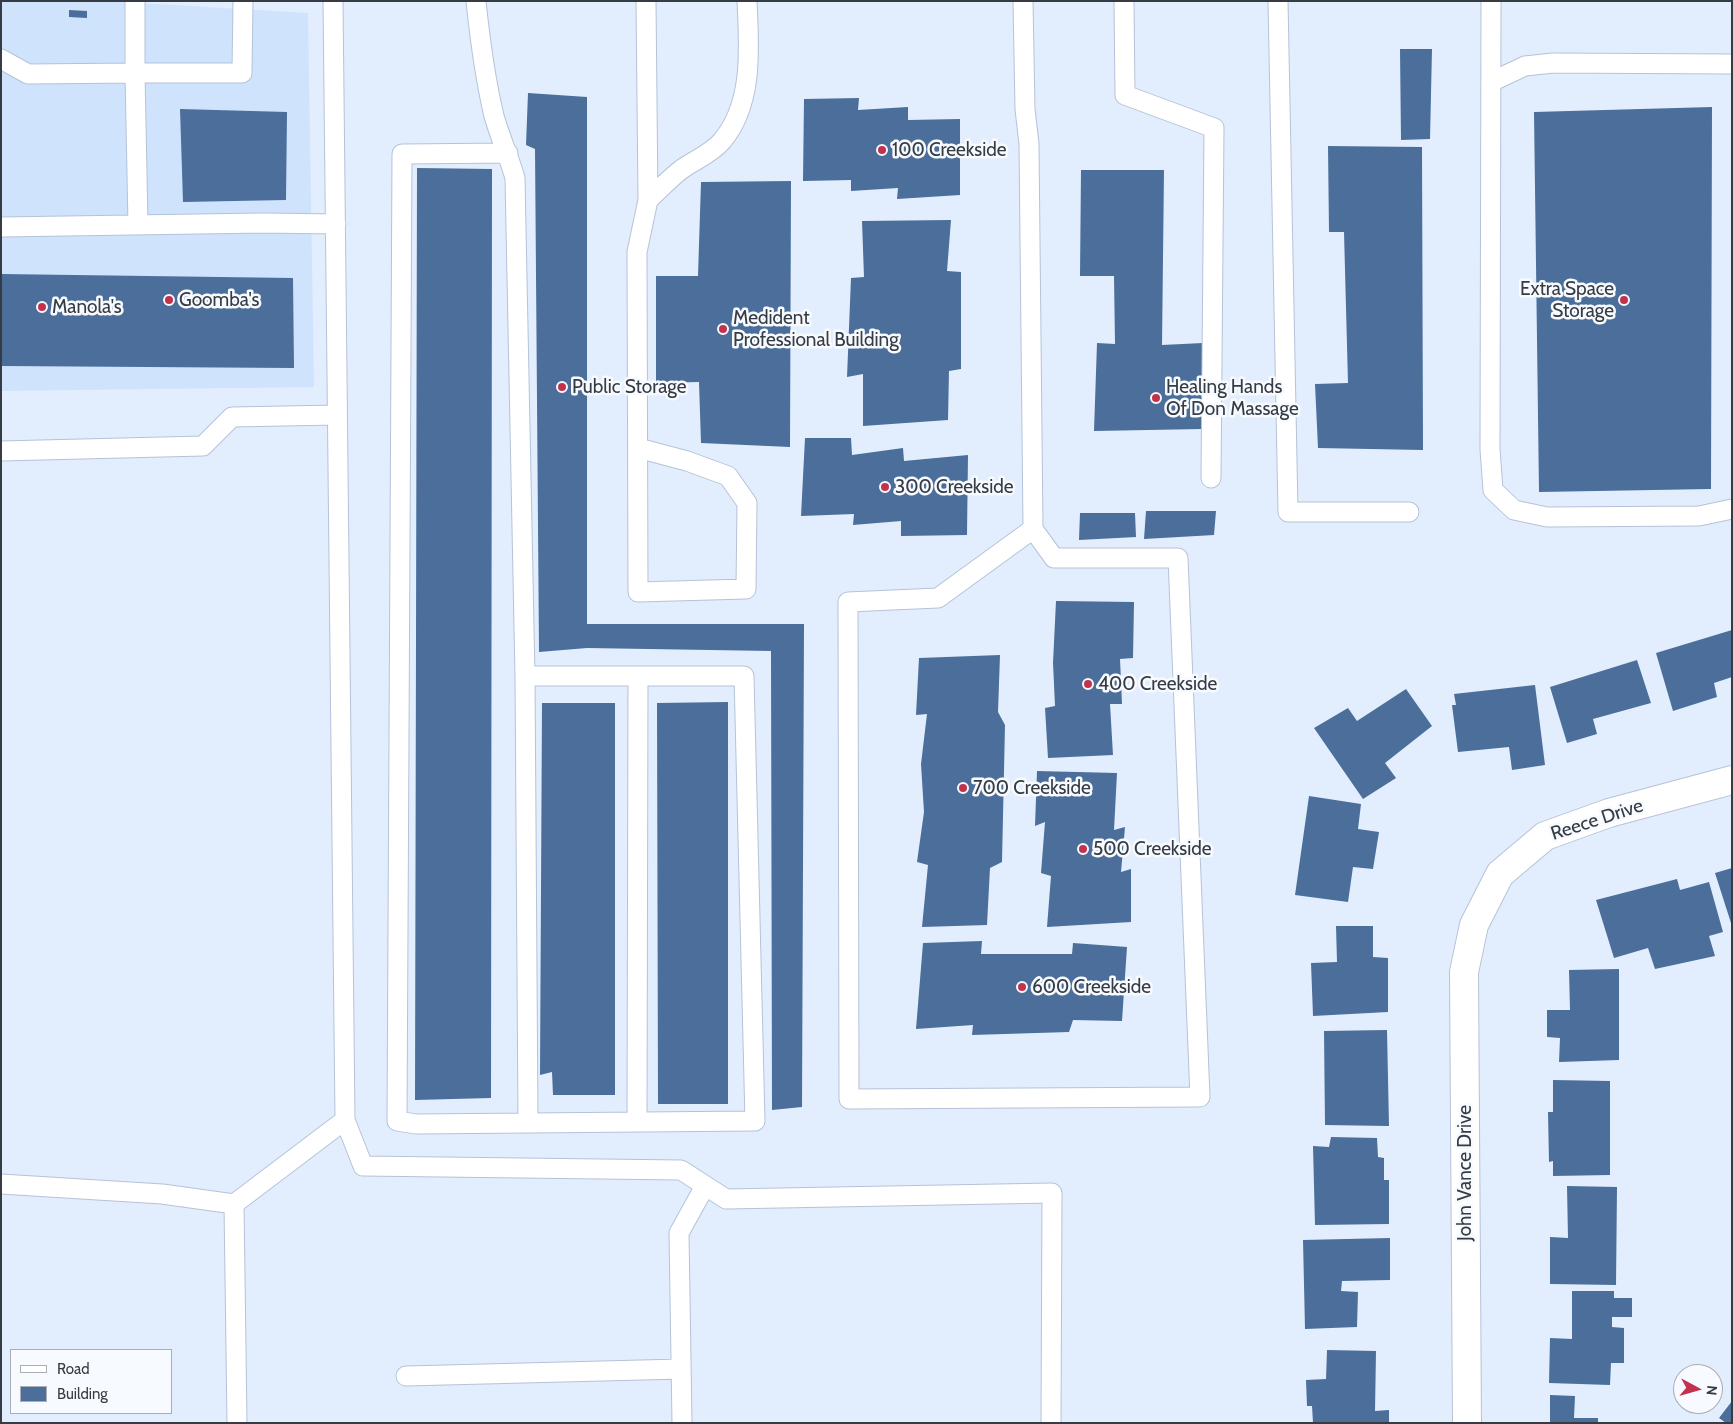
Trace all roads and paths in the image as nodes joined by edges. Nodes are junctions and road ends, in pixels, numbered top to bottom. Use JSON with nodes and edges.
{"nodes":[{"id":1,"x":135,"y":1,"type":"edge"},
{"id":2,"x":243,"y":1,"type":"edge"},
{"id":3,"x":334,"y":1,"type":"edge"},
{"id":4,"x":476,"y":1,"type":"edge"},
{"id":5,"x":646,"y":1,"type":"edge"},
{"id":6,"x":748,"y":1,"type":"edge"},
{"id":7,"x":1023,"y":1,"type":"edge"},
{"id":8,"x":1124,"y":1,"type":"edge"},
{"id":9,"x":1278,"y":1,"type":"edge"},
{"id":10,"x":1491,"y":1,"type":"edge"},
{"id":11,"x":1,"y":59,"type":"edge"},
{"id":12,"x":1732,"y":64,"type":"edge"},
{"id":13,"x":135,"y":73,"type":"junction"},
{"id":14,"x":1491,"y":82,"type":"junction"},
{"id":15,"x":508,"y":153,"type":"junction"},
{"id":16,"x":648,"y":200,"type":"junction"},
{"id":17,"x":336,"y":224,"type":"junction"},
{"id":18,"x":138,"y":225,"type":"junction"},
{"id":19,"x":1,"y":227,"type":"edge"},
{"id":20,"x":337,"y":415,"type":"junction"},
{"id":21,"x":638,"y":448,"type":"junction"},
{"id":22,"x":1,"y":451,"type":"edge"},
{"id":23,"x":1211,"y":478,"type":"dead end"},
{"id":24,"x":1732,"y":509,"type":"edge"},
{"id":25,"x":1409,"y":512,"type":"dead end"},
{"id":26,"x":1033,"y":529,"type":"junction"},
{"id":27,"x":525,"y":676,"type":"junction"},
{"id":28,"x":638,"y":676,"type":"junction"},
{"id":29,"x":1732,"y":780,"type":"edge"},
{"id":30,"x":1474,"y":925,"type":"joint"},
{"id":31,"x":345,"y":1120,"type":"junction"},
{"id":32,"x":637,"y":1122,"type":"junction"},
{"id":33,"x":528,"y":1123,"type":"junction"},
{"id":34,"x":1,"y":1184,"type":"edge"},
{"id":35,"x":705,"y":1186,"type":"junction"},
{"id":36,"x":234,"y":1204,"type":"junction"},
{"id":37,"x":681,"y":1370,"type":"junction"},
{"id":38,"x":406,"y":1376,"type":"dead end"},
{"id":39,"x":237,"y":1423,"type":"edge"},
{"id":40,"x":682,"y":1423,"type":"edge"},
{"id":41,"x":1050,"y":1423,"type":"edge"},
{"id":42,"x":1467,"y":1423,"type":"edge"}],
"edges":[{"from":1,"to":13,"type":"lane"},
{"from":2,"to":13,"type":"lane"},
{"from":3,"to":17,"type":"lane"},
{"from":4,"to":15,"type":"lane"},
{"from":5,"to":16,"type":"lane"},
{"from":6,"to":16,"type":"lane"},
{"from":7,"to":26,"type":"lane"},
{"from":8,"to":23,"type":"lane"},
{"from":9,"to":25,"type":"lane"},
{"from":10,"to":14,"type":"lane"},
{"from":11,"to":13,"type":"lane"},
{"from":12,"to":14,"type":"lane"},
{"from":13,"to":18,"type":"lane"},
{"from":14,"to":24,"type":"lane"},
{"from":15,"to":27,"type":"lane"},
{"from":15,"to":33,"type":"lane"},
{"from":16,"to":21,"type":"lane"},
{"from":17,"to":18,"type":"lane"},
{"from":17,"to":20,"type":"lane"},
{"from":18,"to":19,"type":"lane"},
{"from":20,"to":22,"type":"lane"},
{"from":20,"to":31,"type":"lane"},
{"from":21,"to":21,"type":"lane"},
{"from":26,"to":26,"type":"lane"},
{"from":27,"to":28,"type":"lane"},
{"from":27,"to":33,"type":"lane"},
{"from":28,"to":32,"type":"lane"},
{"from":28,"to":32,"type":"lane"},
{"from":29,"to":30,"type":"street","name":"Reece Drive"},
{"from":30,"to":42,"type":"street","name":"John Vance Drive"},
{"from":31,"to":35,"type":"lane"},
{"from":31,"to":36,"type":"lane"},
{"from":32,"to":33,"type":"lane"},
{"from":34,"to":36,"type":"lane"},
{"from":35,"to":37,"type":"lane"},
{"from":35,"to":41,"type":"lane"},
{"from":36,"to":39,"type":"lane"},
{"from":37,"to":38,"type":"lane"},
{"from":37,"to":40,"type":"lane"}]}
